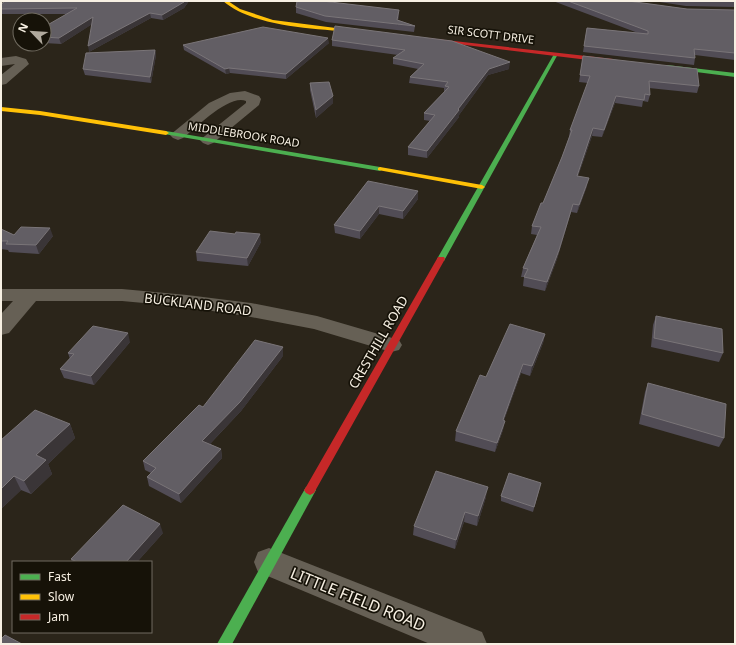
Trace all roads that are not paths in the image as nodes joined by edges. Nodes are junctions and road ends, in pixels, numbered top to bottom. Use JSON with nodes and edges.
{"nodes":[{"id":1,"x":40,"y":1,"type":"edge"},
{"id":2,"x":225,"y":1,"type":"edge"},
{"id":3,"x":1,"y":2,"type":"edge"},
{"id":4,"x":371,"y":32,"type":"edge"},
{"id":5,"x":417,"y":38,"type":"edge"},
{"id":6,"x":556,"y":54,"type":"junction"},
{"id":7,"x":1,"y":62,"type":"edge"},
{"id":8,"x":626,"y":62,"type":"edge"},
{"id":9,"x":657,"y":66,"type":"edge"},
{"id":10,"x":735,"y":75,"type":"edge"},
{"id":11,"x":1,"y":81,"type":"edge"},
{"id":12,"x":1,"y":108,"type":"edge"},
{"id":13,"x":178,"y":135,"type":"junction"},
{"id":14,"x":208,"y":140,"type":"junction"},
{"id":15,"x":482,"y":187,"type":"junction"},
{"id":16,"x":1,"y":295,"type":"edge"},
{"id":17,"x":30,"y":295,"type":"junction"},
{"id":18,"x":1,"y":328,"type":"edge"},
{"id":19,"x":390,"y":345,"type":"junction"},
{"id":20,"x":269,"y":562,"type":"junction"},
{"id":21,"x":224,"y":644,"type":"edge"},
{"id":22,"x":470,"y":644,"type":"edge"}],
"edges":[{"from":1,"to":3,"type":"street"},
{"from":2,"to":4,"type":"street"},
{"from":5,"to":6,"type":"street","name":"SIR SCOTT DRIVE"},
{"from":6,"to":8,"type":"street","name":"SIR SCOTT DRIVE"},
{"from":6,"to":15,"type":"street","name":"CRESTHILL ROAD"},
{"from":7,"to":11,"type":"street"},
{"from":9,"to":10,"type":"street"},
{"from":12,"to":13,"type":"street","name":"MIDDLEBROOK ROAD"},
{"from":13,"to":14,"type":"street","name":"MIDDLEBROOK ROAD"},
{"from":13,"to":14,"type":"street"},
{"from":14,"to":15,"type":"street","name":"MIDDLEBROOK ROAD"},
{"from":15,"to":19,"type":"street","name":"CRESTHILL ROAD"},
{"from":16,"to":17,"type":"street","name":"BUCKLAND ROAD"},
{"from":17,"to":18,"type":"street"},
{"from":17,"to":19,"type":"street","name":"BUCKLAND ROAD"},
{"from":19,"to":20,"type":"street","name":"CRESTHILL ROAD"},
{"from":20,"to":21,"type":"street","name":"CRESTHILL ROAD"},
{"from":20,"to":22,"type":"street","name":"LITTLE FIELD ROAD"}]}
